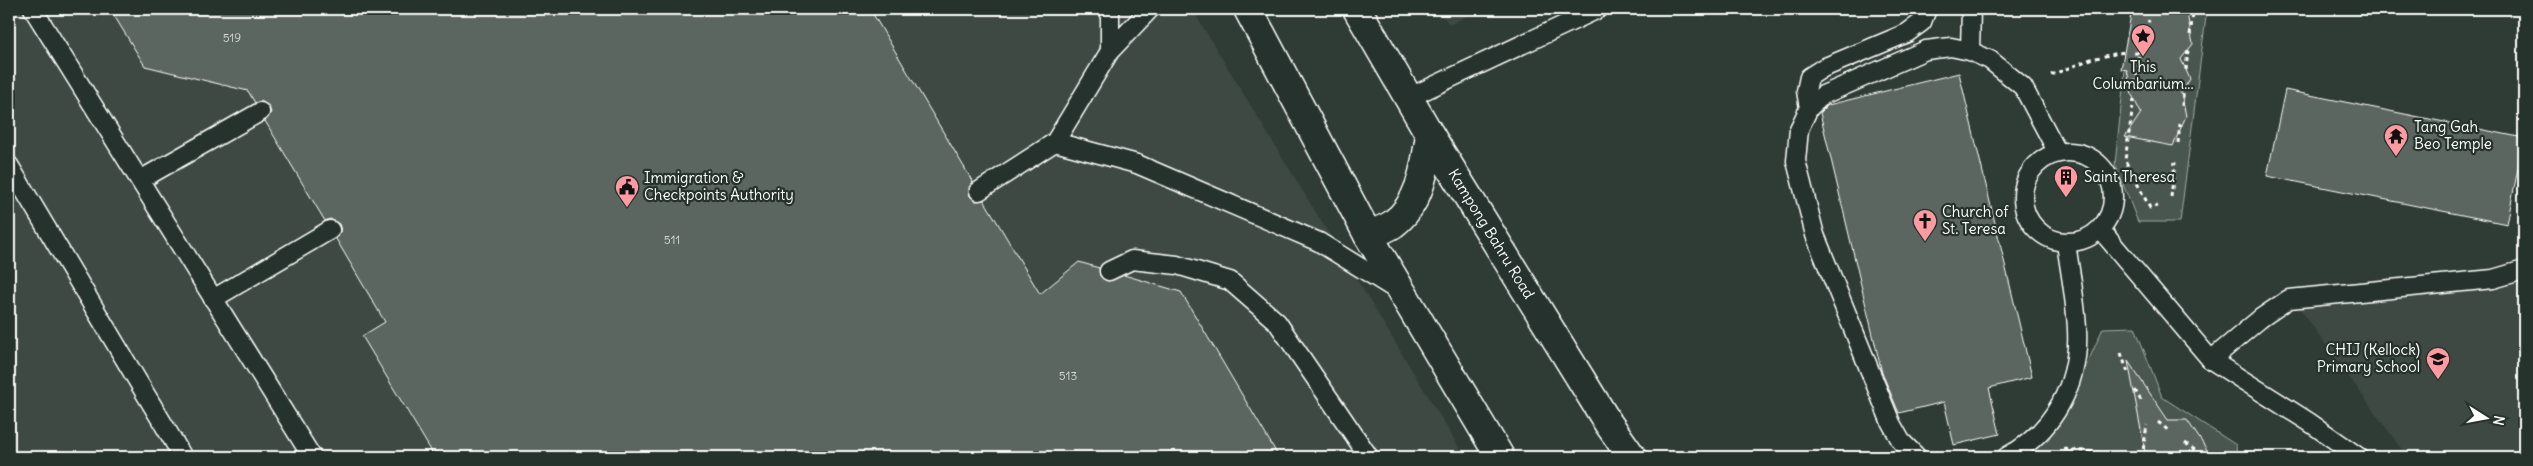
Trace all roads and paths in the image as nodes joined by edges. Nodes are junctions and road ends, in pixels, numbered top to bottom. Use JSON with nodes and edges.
{"nodes":[{"id":1,"x":33,"y":9,"type":"edge"},
{"id":2,"x":1110,"y":9,"type":"edge"},
{"id":3,"x":1150,"y":9,"type":"edge"},
{"id":4,"x":1248,"y":9,"type":"edge"},
{"id":5,"x":1357,"y":9,"type":"edge"},
{"id":6,"x":1598,"y":9,"type":"edge"},
{"id":7,"x":1927,"y":9,"type":"edge"},
{"id":8,"x":1971,"y":9,"type":"edge"},
{"id":9,"x":2192,"y":14,"type":"dead end"},
{"id":10,"x":2149,"y":20,"type":"dead end"},
{"id":11,"x":2190,"y":35,"type":"dead end"},
{"id":12,"x":2188,"y":50,"type":"dead end"},
{"id":13,"x":1110,"y":51,"type":"junction"},
{"id":14,"x":1970,"y":51,"type":"junction"},
{"id":15,"x":2124,"y":52,"type":"dead end"},
{"id":16,"x":2134,"y":53,"type":"dead end"},
{"id":17,"x":2139,"y":53,"type":"junction"},
{"id":18,"x":2186,"y":70,"type":"dead end"},
{"id":19,"x":2135,"y":84,"type":"dead end"},
{"id":20,"x":2023,"y":87,"type":"junction"},
{"id":21,"x":2184,"y":87,"type":"dead end"},
{"id":22,"x":1408,"y":98,"type":"junction"},
{"id":23,"x":2134,"y":99,"type":"dead end"},
{"id":24,"x":2182,"y":106,"type":"dead end"},
{"id":25,"x":1809,"y":108,"type":"junction"},
{"id":26,"x":260,"y":112,"type":"dead end"},
{"id":27,"x":2180,"y":124,"type":"dead end"},
{"id":28,"x":1430,"y":135,"type":"junction"},
{"id":29,"x":1055,"y":142,"type":"junction"},
{"id":30,"x":2178,"y":143,"type":"dead end"},
{"id":31,"x":2058,"y":153,"type":"junction"},
{"id":32,"x":2175,"y":162,"type":"dead end"},
{"id":33,"x":9,"y":165,"type":"edge"},
{"id":34,"x":140,"y":180,"type":"junction"},
{"id":35,"x":979,"y":191,"type":"dead end"},
{"id":36,"x":2171,"y":197,"type":"dead end"},
{"id":37,"x":2156,"y":206,"type":"dead end"},
{"id":38,"x":2100,"y":229,"type":"junction"},
{"id":39,"x":330,"y":230,"type":"dead end"},
{"id":40,"x":1368,"y":235,"type":"junction"},
{"id":41,"x":2066,"y":243,"type":"junction"},
{"id":42,"x":2524,"y":270,"type":"edge"},
{"id":43,"x":1109,"y":271,"type":"dead end"},
{"id":44,"x":1402,"y":293,"type":"junction"},
{"id":45,"x":213,"y":299,"type":"junction"},
{"id":46,"x":2120,"y":353,"type":"dead end"},
{"id":47,"x":2211,"y":360,"type":"junction"},
{"id":48,"x":2128,"y":373,"type":"dead end"},
{"id":49,"x":2135,"y":390,"type":"dead end"},
{"id":50,"x":2143,"y":404,"type":"dead end"},
{"id":51,"x":2158,"y":422,"type":"dead end"},
{"id":52,"x":2147,"y":425,"type":"dead end"},
{"id":53,"x":2169,"y":431,"type":"dead end"},
{"id":54,"x":2186,"y":443,"type":"dead end"},
{"id":55,"x":2068,"y":450,"type":"dead end"},
{"id":56,"x":2199,"y":453,"type":"dead end"},
{"id":57,"x":184,"y":457,"type":"edge"},
{"id":58,"x":312,"y":457,"type":"edge"},
{"id":59,"x":1369,"y":457,"type":"edge"},
{"id":60,"x":1500,"y":457,"type":"edge"},
{"id":61,"x":1632,"y":457,"type":"edge"},
{"id":62,"x":1917,"y":457,"type":"edge"},
{"id":63,"x":2006,"y":457,"type":"edge"},
{"id":64,"x":2142,"y":457,"type":"edge"},
{"id":65,"x":2359,"y":457,"type":"edge"}],
"edges":[{"from":1,"to":34,"type":"lane"},
{"from":2,"to":13,"type":"lane"},
{"from":3,"to":13,"type":"lane"},
{"from":4,"to":40,"type":"main road"},
{"from":5,"to":22,"type":"main road","name":"Kampong Bahru Road"},
{"from":6,"to":22,"type":"lane"},
{"from":7,"to":25,"type":"lane"},
{"from":8,"to":14,"type":"lane"},
{"from":9,"to":11,"type":"path"},
{"from":10,"to":17,"type":"path"},
{"from":12,"to":18,"type":"path"},
{"from":13,"to":29,"type":"lane"},
{"from":14,"to":20,"type":"lane"},
{"from":14,"to":25,"type":"lane"},
{"from":15,"to":20,"type":"path"},
{"from":16,"to":17,"type":"path"},
{"from":17,"to":19,"type":"path"},
{"from":20,"to":31,"type":"lane"},
{"from":21,"to":24,"type":"path"},
{"from":22,"to":28,"type":"main road","name":"Kampong Bahru Road"},
{"from":23,"to":37,"type":"path"},
{"from":25,"to":62,"type":"lane"},
{"from":26,"to":34,"type":"lane"},
{"from":27,"to":30,"type":"path"},
{"from":28,"to":40,"type":"main road"},
{"from":28,"to":61,"type":"main road","name":"Kampong Bahru Road"},
{"from":29,"to":35,"type":"lane"},
{"from":29,"to":44,"type":"lane"},
{"from":31,"to":38,"type":"lane"},
{"from":31,"to":41,"type":"lane"},
{"from":32,"to":36,"type":"path"},
{"from":33,"to":57,"type":"lane"},
{"from":34,"to":45,"type":"lane"},
{"from":38,"to":41,"type":"lane"},
{"from":38,"to":47,"type":"lane"},
{"from":39,"to":45,"type":"lane"},
{"from":40,"to":44,"type":"main road"},
{"from":41,"to":63,"type":"lane"},
{"from":42,"to":47,"type":"lane"},
{"from":43,"to":59,"type":"lane"},
{"from":44,"to":60,"type":"main road"},
{"from":45,"to":58,"type":"lane"},
{"from":46,"to":48,"type":"path"},
{"from":47,"to":65,"type":"lane"},
{"from":49,"to":50,"type":"path"},
{"from":51,"to":53,"type":"path"},
{"from":52,"to":64,"type":"path"},
{"from":54,"to":56,"type":"path"},
{"from":55,"to":64,"type":"path"}]}
